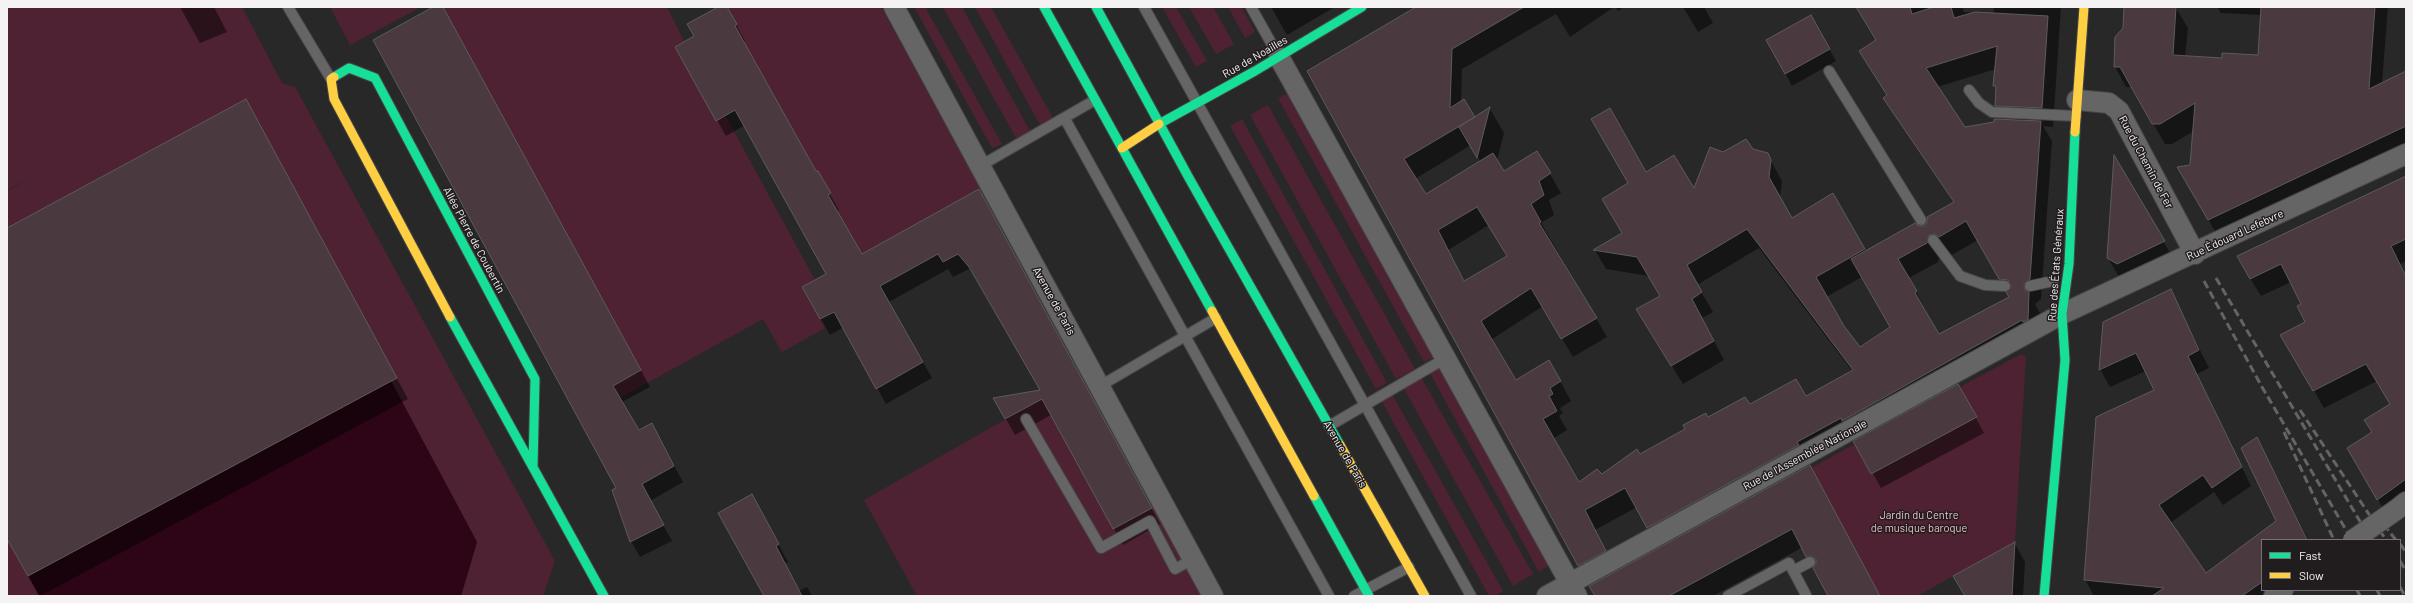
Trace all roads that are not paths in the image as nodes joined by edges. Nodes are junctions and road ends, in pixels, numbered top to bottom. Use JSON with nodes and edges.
{"nodes":[{"id":1,"x":288,"y":7,"type":"edge"},
{"id":2,"x":894,"y":7,"type":"edge"},
{"id":3,"x":1044,"y":7,"type":"edge"},
{"id":4,"x":1096,"y":7,"type":"edge"},
{"id":5,"x":1144,"y":7,"type":"edge"},
{"id":6,"x":1252,"y":7,"type":"edge"},
{"id":7,"x":1362,"y":7,"type":"edge"},
{"id":8,"x":2084,"y":7,"type":"edge"},
{"id":9,"x":1279,"y":57,"type":"junction"},
{"id":10,"x":1829,"y":71,"type":"dead end"},
{"id":11,"x":331,"y":79,"type":"junction"},
{"id":12,"x":1969,"y":90,"type":"dead end"},
{"id":13,"x":1095,"y":100,"type":"junction"},
{"id":14,"x":1198,"y":104,"type":"junction"},
{"id":15,"x":2076,"y":108,"type":"junction"},
{"id":16,"x":1065,"y":119,"type":"junction"},
{"id":17,"x":1159,"y":124,"type":"junction"},
{"id":18,"x":1122,"y":148,"type":"junction"},
{"id":19,"x":2406,"y":154,"type":"edge"},
{"id":20,"x":980,"y":166,"type":"junction"},
{"id":21,"x":1921,"y":220,"type":"dead end"},
{"id":22,"x":1933,"y":240,"type":"dead end"},
{"id":23,"x":2195,"y":254,"type":"junction"},
{"id":24,"x":2053,"y":281,"type":"dead end"},
{"id":25,"x":2005,"y":286,"type":"dead end"},
{"id":26,"x":2030,"y":286,"type":"dead end"},
{"id":27,"x":2062,"y":314,"type":"junction"},
{"id":28,"x":1216,"y":318,"type":"junction"},
{"id":29,"x":1184,"y":338,"type":"junction"},
{"id":30,"x":1446,"y":358,"type":"junction"},
{"id":31,"x":1100,"y":386,"type":"junction"},
{"id":32,"x":1364,"y":404,"type":"junction"},
{"id":33,"x":1026,"y":419,"type":"dead end"},
{"id":34,"x":1329,"y":426,"type":"junction"},
{"id":35,"x":534,"y":467,"type":"junction"},
{"id":36,"x":2401,"y":506,"type":"edge"},
{"id":37,"x":2354,"y":539,"type":"edge"},
{"id":38,"x":1193,"y":559,"type":"junction"},
{"id":39,"x":1810,"y":562,"type":"dead end"},
{"id":40,"x":1409,"y":567,"type":"junction"},
{"id":41,"x":1793,"y":571,"type":"junction"},
{"id":42,"x":1573,"y":589,"type":"edge"},
{"id":43,"x":1367,"y":593,"type":"edge"},
{"id":44,"x":1806,"y":595,"type":"edge"},
{"id":45,"x":604,"y":596,"type":"edge"},
{"id":46,"x":1213,"y":596,"type":"edge"},
{"id":47,"x":1329,"y":596,"type":"edge"},
{"id":48,"x":1354,"y":596,"type":"edge"},
{"id":49,"x":1425,"y":596,"type":"edge"},
{"id":50,"x":1471,"y":596,"type":"edge"},
{"id":51,"x":1547,"y":596,"type":"edge"},
{"id":52,"x":1728,"y":596,"type":"edge"},
{"id":53,"x":2044,"y":596,"type":"edge"}],
"edges":[{"from":1,"to":11,"type":"lane","name":"Allée Pierre de Coubertin"},
{"from":2,"to":20,"type":"street","name":"Avenue de Paris"},
{"from":3,"to":13,"type":"main road"},
{"from":4,"to":17,"type":"main road","name":"Avenue de Paris"},
{"from":5,"to":14,"type":"lane"},
{"from":6,"to":9,"type":"lane"},
{"from":7,"to":9,"type":"main road","name":"Rue de Noailles"},
{"from":8,"to":15,"type":"main road","name":"Rue des États Généraux"},
{"from":9,"to":14,"type":"main road","name":"Rue de Noailles"},
{"from":9,"to":30,"type":"street"},
{"from":10,"to":21,"type":"lane"},
{"from":11,"to":35,"type":"main road","name":"Allée Pierre de Coubertin"},
{"from":11,"to":35,"type":"main road","name":"Allée Pierre de Coubertin"},
{"from":12,"to":15,"type":"lane"},
{"from":13,"to":16,"type":"lane"},
{"from":13,"to":18,"type":"main road"},
{"from":14,"to":17,"type":"main road","name":"Rue de Noailles"},
{"from":14,"to":32,"type":"lane"},
{"from":15,"to":23,"type":"street","name":"Rue du Chemin de Fer"},
{"from":15,"to":27,"type":"main road","name":"Rue des États Généraux"},
{"from":16,"to":20,"type":"lane"},
{"from":16,"to":29,"type":"lane"},
{"from":17,"to":18,"type":"main road"},
{"from":17,"to":34,"type":"main road","name":"Avenue de Paris"},
{"from":18,"to":28,"type":"main road"},
{"from":19,"to":23,"type":"street","name":"Rue Édouard Lefebvre"},
{"from":20,"to":31,"type":"street","name":"Avenue de Paris"},
{"from":22,"to":25,"type":"lane"},
{"from":23,"to":27,"type":"street","name":"Rue Édouard Lefebvre"},
{"from":24,"to":26,"type":"lane"},
{"from":27,"to":42,"type":"street","name":"Rue de l'Assemblée Nationale"},
{"from":27,"to":53,"type":"main road","name":"Rue des États Généraux"},
{"from":28,"to":29,"type":"lane"},
{"from":28,"to":43,"type":"main road"},
{"from":29,"to":31,"type":"lane"},
{"from":29,"to":47,"type":"lane"},
{"from":30,"to":32,"type":"lane"},
{"from":30,"to":42,"type":"street"},
{"from":31,"to":38,"type":"street","name":"Avenue de Paris"},
{"from":32,"to":34,"type":"lane"},
{"from":32,"to":50,"type":"lane"},
{"from":33,"to":38,"type":"lane"},
{"from":34,"to":40,"type":"main road","name":"Avenue de Paris"},
{"from":35,"to":45,"type":"main road","name":"Allée Pierre de Coubertin"},
{"from":36,"to":37,"type":"street","bridge":true},
{"from":38,"to":46,"type":"street","name":"Avenue de Paris"},
{"from":39,"to":41,"type":"lane"},
{"from":40,"to":43,"type":"lane"},
{"from":40,"to":49,"type":"main road","name":"Avenue de Paris"},
{"from":41,"to":44,"type":"lane"},
{"from":41,"to":52,"type":"lane"},
{"from":42,"to":51,"type":"street","name":"Rue de l'Assemblée Nationale"},
{"from":43,"to":48,"type":"lane"}]}
